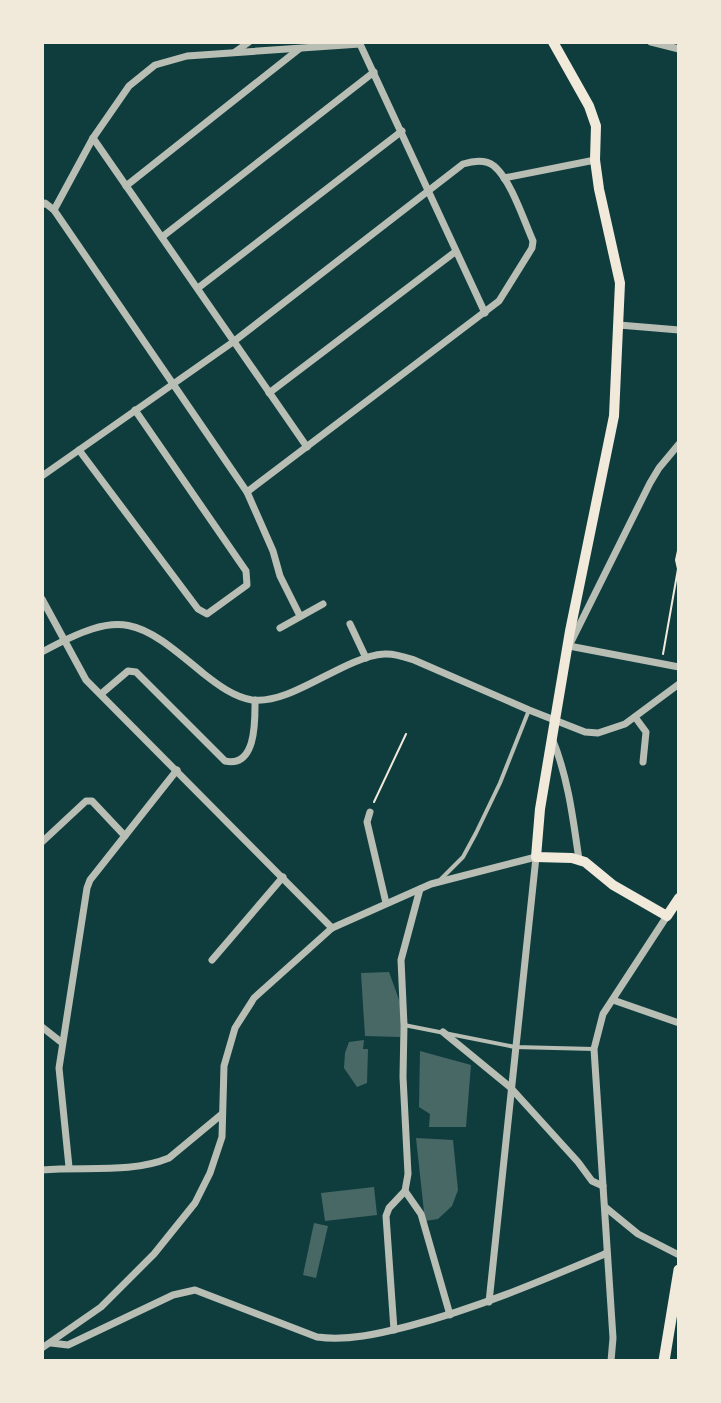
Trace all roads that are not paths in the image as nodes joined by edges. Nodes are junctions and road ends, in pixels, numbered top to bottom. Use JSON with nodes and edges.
{"nodes":[{"id":1,"x":249,"y":42,"type":"edge"},
{"id":2,"x":553,"y":42,"type":"edge"},
{"id":3,"x":651,"y":42,"type":"edge"},
{"id":4,"x":299,"y":49,"type":"junction"},
{"id":5,"x":679,"y":49,"type":"edge"},
{"id":6,"x":235,"y":52,"type":"junction"},
{"id":7,"x":374,"y":72,"type":"junction"},
{"id":8,"x":402,"y":131,"type":"junction"},
{"id":9,"x":93,"y":138,"type":"junction"},
{"id":10,"x":595,"y":160,"type":"junction"},
{"id":11,"x":504,"y":178,"type":"junction"},
{"id":12,"x":126,"y":186,"type":"junction"},
{"id":13,"x":428,"y":191,"type":"junction"},
{"id":14,"x":42,"y":205,"type":"edge"},
{"id":15,"x":54,"y":210,"type":"junction"},
{"id":16,"x":162,"y":237,"type":"junction"},
{"id":17,"x":455,"y":252,"type":"junction"},
{"id":18,"x":198,"y":288,"type":"junction"},
{"id":19,"x":485,"y":313,"type":"junction"},
{"id":20,"x":619,"y":325,"type":"junction"},
{"id":21,"x":679,"y":330,"type":"edge"},
{"id":22,"x":233,"y":342,"type":"junction"},
{"id":23,"x":173,"y":384,"type":"junction"},
{"id":24,"x":269,"y":393,"type":"junction"},
{"id":25,"x":135,"y":410,"type":"junction"},
{"id":26,"x":679,"y":444,"type":"edge"},
{"id":27,"x":307,"y":447,"type":"junction"},
{"id":28,"x":79,"y":450,"type":"junction"},
{"id":29,"x":42,"y":476,"type":"edge"},
{"id":30,"x":247,"y":492,"type":"junction"},
{"id":31,"x":42,"y":599,"type":"edge"},
{"id":32,"x":323,"y":604,"type":"dead end"},
{"id":33,"x":300,"y":616,"type":"junction"},
{"id":34,"x":350,"y":624,"type":"dead end"},
{"id":35,"x":280,"y":628,"type":"dead end"},
{"id":36,"x":64,"y":640,"type":"junction"},
{"id":37,"x":569,"y":646,"type":"junction"},
{"id":38,"x":42,"y":652,"type":"edge"},
{"id":39,"x":366,"y":658,"type":"junction"},
{"id":40,"x":679,"y":667,"type":"edge"},
{"id":41,"x":679,"y":684,"type":"edge"},
{"id":42,"x":101,"y":694,"type":"junction"},
{"id":43,"x":255,"y":700,"type":"junction"},
{"id":44,"x":529,"y":710,"type":"junction"},
{"id":45,"x":635,"y":717,"type":"junction"},
{"id":46,"x":554,"y":721,"type":"junction"},
{"id":47,"x":552,"y":736,"type":"junction"},
{"id":48,"x":643,"y":762,"type":"dead end"},
{"id":49,"x":177,"y":770,"type":"junction"},
{"id":50,"x":370,"y":812,"type":"road end"},
{"id":51,"x":125,"y":836,"type":"junction"},
{"id":52,"x":42,"y":842,"type":"edge"},
{"id":53,"x":536,"y":857,"type":"junction"},
{"id":54,"x":579,"y":860,"type":"junction"},
{"id":55,"x":283,"y":877,"type":"junction"},
{"id":56,"x":439,"y":882,"type":"junction"},
{"id":57,"x":420,"y":889,"type":"junction"},
{"id":58,"x":679,"y":898,"type":"edge"},
{"id":59,"x":386,"y":903,"type":"junction"},
{"id":60,"x":667,"y":916,"type":"junction"},
{"id":61,"x":332,"y":928,"type":"junction"},
{"id":62,"x":212,"y":960,"type":"dead end"},
{"id":63,"x":613,"y":1000,"type":"junction"},
{"id":64,"x":679,"y":1023,"type":"edge"},
{"id":65,"x":404,"y":1025,"type":"junction"},
{"id":66,"x":42,"y":1027,"type":"edge"},
{"id":67,"x":443,"y":1032,"type":"junction"},
{"id":68,"x":61,"y":1042,"type":"junction"},
{"id":69,"x":515,"y":1047,"type":"junction"},
{"id":70,"x":594,"y":1049,"type":"junction"},
{"id":71,"x":510,"y":1087,"type":"junction"},
{"id":72,"x":222,"y":1114,"type":"junction"},
{"id":73,"x":69,"y":1167,"type":"junction"},
{"id":74,"x":42,"y":1170,"type":"edge"},
{"id":75,"x":603,"y":1186,"type":"junction"},
{"id":76,"x":405,"y":1191,"type":"junction"},
{"id":77,"x":605,"y":1207,"type":"junction"},
{"id":78,"x":607,"y":1253,"type":"junction"},
{"id":79,"x":679,"y":1255,"type":"edge"},
{"id":80,"x":679,"y":1270,"type":"edge"},
{"id":81,"x":489,"y":1302,"type":"junction"},
{"id":82,"x":450,"y":1315,"type":"junction"},
{"id":83,"x":394,"y":1330,"type":"junction"},
{"id":84,"x":51,"y":1343,"type":"junction"},
{"id":85,"x":42,"y":1348,"type":"edge"},
{"id":86,"x":611,"y":1361,"type":"edge"},
{"id":87,"x":664,"y":1361,"type":"edge"}],
"edges":[{"from":1,"to":6,"type":"street"},
{"from":2,"to":10,"type":"main road"},
{"from":3,"to":5,"type":"street"},
{"from":4,"to":6,"type":"street"},
{"from":4,"to":7,"type":"street"},
{"from":4,"to":12,"type":"street"},
{"from":6,"to":9,"type":"street"},
{"from":7,"to":8,"type":"street"},
{"from":7,"to":16,"type":"street"},
{"from":8,"to":13,"type":"street"},
{"from":8,"to":18,"type":"street"},
{"from":9,"to":12,"type":"street"},
{"from":9,"to":15,"type":"street"},
{"from":10,"to":11,"type":"street"},
{"from":10,"to":20,"type":"main road"},
{"from":11,"to":13,"type":"street"},
{"from":11,"to":19,"type":"street"},
{"from":12,"to":16,"type":"street"},
{"from":13,"to":17,"type":"street"},
{"from":13,"to":22,"type":"street"},
{"from":14,"to":15,"type":"street"},
{"from":15,"to":23,"type":"street"},
{"from":16,"to":18,"type":"street"},
{"from":17,"to":19,"type":"street"},
{"from":17,"to":24,"type":"street"},
{"from":18,"to":22,"type":"street"},
{"from":19,"to":27,"type":"street"},
{"from":20,"to":21,"type":"street"},
{"from":20,"to":37,"type":"main road"},
{"from":22,"to":23,"type":"street"},
{"from":22,"to":24,"type":"street"},
{"from":23,"to":25,"type":"street"},
{"from":23,"to":30,"type":"street"},
{"from":24,"to":27,"type":"street"},
{"from":25,"to":28,"type":"street"},
{"from":25,"to":28,"type":"street"},
{"from":26,"to":37,"type":"street"},
{"from":27,"to":30,"type":"street"},
{"from":28,"to":29,"type":"street"},
{"from":30,"to":33,"type":"street"},
{"from":31,"to":36,"type":"street"},
{"from":32,"to":33,"type":"street"},
{"from":33,"to":35,"type":"street"},
{"from":34,"to":39,"type":"street"},
{"from":36,"to":38,"type":"street"},
{"from":36,"to":42,"type":"street"},
{"from":36,"to":43,"type":"street"},
{"from":37,"to":40,"type":"street"},
{"from":37,"to":46,"type":"main road"},
{"from":39,"to":43,"type":"street"},
{"from":39,"to":44,"type":"street"},
{"from":41,"to":45,"type":"street"},
{"from":42,"to":43,"type":"street"},
{"from":42,"to":49,"type":"street"},
{"from":44,"to":46,"type":"street"},
{"from":44,"to":56,"type":"lane"},
{"from":45,"to":46,"type":"street"},
{"from":45,"to":48,"type":"street"},
{"from":46,"to":47,"type":"main road"},
{"from":47,"to":53,"type":"main road"},
{"from":47,"to":54,"type":"street"},
{"from":49,"to":51,"type":"street"},
{"from":49,"to":55,"type":"street"},
{"from":50,"to":59,"type":"street"},
{"from":51,"to":52,"type":"street"},
{"from":51,"to":68,"type":"street"},
{"from":53,"to":54,"type":"main road"},
{"from":53,"to":56,"type":"street"},
{"from":53,"to":69,"type":"street"},
{"from":54,"to":60,"type":"main road"},
{"from":55,"to":61,"type":"street"},
{"from":55,"to":62,"type":"street"},
{"from":56,"to":57,"type":"street"},
{"from":57,"to":59,"type":"street"},
{"from":57,"to":65,"type":"street"},
{"from":58,"to":60,"type":"main road"},
{"from":59,"to":61,"type":"street"},
{"from":60,"to":63,"type":"street"},
{"from":61,"to":72,"type":"street"},
{"from":63,"to":64,"type":"street"},
{"from":63,"to":70,"type":"street"},
{"from":65,"to":67,"type":"lane"},
{"from":65,"to":76,"type":"street"},
{"from":66,"to":68,"type":"street"},
{"from":67,"to":69,"type":"lane"},
{"from":67,"to":71,"type":"street"},
{"from":68,"to":73,"type":"street"},
{"from":69,"to":70,"type":"lane"},
{"from":69,"to":71,"type":"street"},
{"from":70,"to":75,"type":"street"},
{"from":71,"to":75,"type":"street"},
{"from":71,"to":81,"type":"street"},
{"from":72,"to":73,"type":"street"},
{"from":72,"to":84,"type":"street"},
{"from":73,"to":74,"type":"street"},
{"from":75,"to":77,"type":"street"},
{"from":76,"to":82,"type":"street"},
{"from":76,"to":83,"type":"street"},
{"from":77,"to":78,"type":"street"},
{"from":77,"to":79,"type":"street"},
{"from":78,"to":81,"type":"street"},
{"from":78,"to":86,"type":"street"},
{"from":80,"to":87,"type":"main road"},
{"from":81,"to":82,"type":"street"},
{"from":82,"to":83,"type":"street"},
{"from":83,"to":84,"type":"street"},
{"from":84,"to":85,"type":"street"}]}
